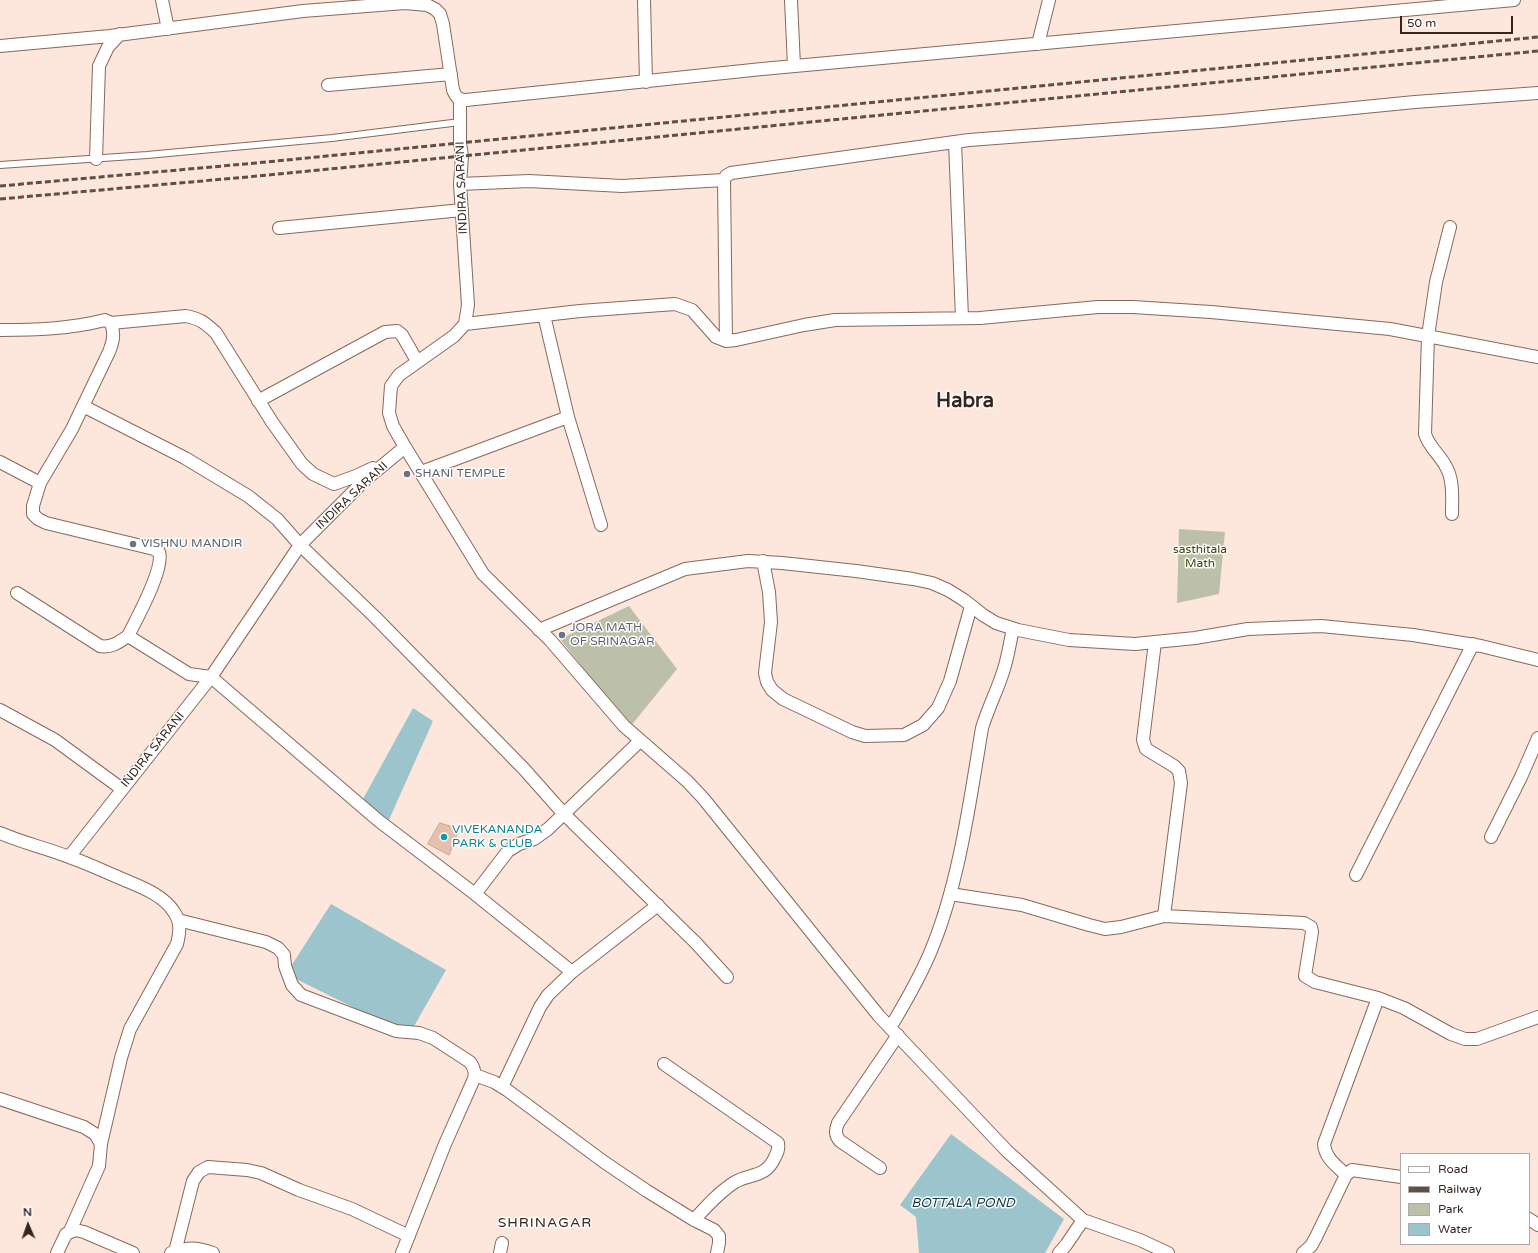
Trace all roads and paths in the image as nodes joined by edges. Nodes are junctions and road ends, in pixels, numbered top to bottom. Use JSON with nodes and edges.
{"nodes":[{"id":1,"x":162,"y":0,"type":"edge"},
{"id":2,"x":644,"y":0,"type":"edge"},
{"id":3,"x":791,"y":0,"type":"edge"},
{"id":4,"x":1049,"y":0,"type":"edge"},
{"id":5,"x":1514,"y":0,"type":"edge"},
{"id":6,"x":341,"y":4,"type":"edge"},
{"id":7,"x":168,"y":28,"type":"junction"},
{"id":8,"x":120,"y":34,"type":"junction"},
{"id":9,"x":1038,"y":44,"type":"junction"},
{"id":10,"x":0,"y":46,"type":"edge"},
{"id":11,"x":794,"y":66,"type":"junction"},
{"id":12,"x":451,"y":74,"type":"junction"},
{"id":13,"x":646,"y":82,"type":"junction"},
{"id":14,"x":328,"y":86,"type":"dead end"},
{"id":15,"x":1538,"y":93,"type":"edge"},
{"id":16,"x":460,"y":100,"type":"junction"},
{"id":17,"x":460,"y":122,"type":"junction"},
{"id":18,"x":956,"y":142,"type":"junction"},
{"id":19,"x":96,"y":159,"type":"junction"},
{"id":20,"x":0,"y":165,"type":"edge"},
{"id":21,"x":724,"y":180,"type":"junction"},
{"id":22,"x":460,"y":184,"type":"junction"},
{"id":23,"x":462,"y":210,"type":"junction"},
{"id":24,"x":1450,"y":227,"type":"dead end"},
{"id":25,"x":279,"y":228,"type":"dead end"},
{"id":26,"x":544,"y":315,"type":"junction"},
{"id":27,"x":962,"y":318,"type":"junction"},
{"id":28,"x":111,"y":323,"type":"junction"},
{"id":29,"x":465,"y":324,"type":"junction"},
{"id":30,"x":0,"y":330,"type":"edge"},
{"id":31,"x":1428,"y":336,"type":"junction"},
{"id":32,"x":726,"y":340,"type":"junction"},
{"id":33,"x":1538,"y":357,"type":"edge"},
{"id":34,"x":417,"y":361,"type":"junction"},
{"id":35,"x":258,"y":401,"type":"junction"},
{"id":36,"x":83,"y":406,"type":"junction"},
{"id":37,"x":568,"y":417,"type":"junction"},
{"id":38,"x":405,"y":447,"type":"junction"},
{"id":39,"x":393,"y":458,"type":"junction"},
{"id":40,"x":0,"y":462,"type":"edge"},
{"id":41,"x":421,"y":472,"type":"junction"},
{"id":42,"x":40,"y":483,"type":"junction"},
{"id":43,"x":1452,"y":514,"type":"dead end"},
{"id":44,"x":601,"y":525,"type":"dead end"},
{"id":45,"x":300,"y":546,"type":"junction"},
{"id":46,"x":763,"y":562,"type":"junction"},
{"id":47,"x":17,"y":593,"type":"dead end"},
{"id":48,"x":971,"y":606,"type":"junction"},
{"id":49,"x":1013,"y":629,"type":"junction"},
{"id":50,"x":539,"y":630,"type":"junction"},
{"id":51,"x":128,"y":636,"type":"junction"},
{"id":52,"x":1155,"y":642,"type":"junction"},
{"id":53,"x":1473,"y":644,"type":"junction"},
{"id":54,"x":1538,"y":660,"type":"edge"},
{"id":55,"x":211,"y":677,"type":"junction"},
{"id":56,"x":0,"y":710,"type":"edge"},
{"id":57,"x":1538,"y":738,"type":"edge"},
{"id":58,"x":640,"y":741,"type":"junction"},
{"id":59,"x":122,"y":789,"type":"junction"},
{"id":60,"x":563,"y":813,"type":"junction"},
{"id":61,"x":0,"y":833,"type":"edge"},
{"id":62,"x":1491,"y":837,"type":"dead end"},
{"id":63,"x":69,"y":857,"type":"junction"},
{"id":64,"x":1356,"y":874,"type":"dead end"},
{"id":65,"x":475,"y":894,"type":"junction"},
{"id":66,"x":950,"y":894,"type":"junction"},
{"id":67,"x":658,"y":905,"type":"junction"},
{"id":68,"x":1164,"y":916,"type":"junction"},
{"id":69,"x":178,"y":920,"type":"junction"},
{"id":70,"x":572,"y":972,"type":"junction"},
{"id":71,"x":727,"y":977,"type":"dead end"},
{"id":72,"x":1378,"y":998,"type":"junction"},
{"id":73,"x":1538,"y":1017,"type":"edge"},
{"id":74,"x":894,"y":1032,"type":"junction"},
{"id":75,"x":664,"y":1064,"type":"dead end"},
{"id":76,"x":475,"y":1075,"type":"junction"},
{"id":77,"x":502,"y":1087,"type":"junction"},
{"id":78,"x":0,"y":1099,"type":"edge"},
{"id":79,"x":102,"y":1144,"type":"junction"},
{"id":80,"x":880,"y":1168,"type":"dead end"},
{"id":81,"x":1346,"y":1174,"type":"junction"},
{"id":82,"x":1400,"y":1177,"type":"edge"},
{"id":83,"x":694,"y":1220,"type":"junction"},
{"id":84,"x":1083,"y":1220,"type":"junction"},
{"id":85,"x":70,"y":1231,"type":"junction"},
{"id":86,"x":409,"y":1236,"type":"junction"},
{"id":87,"x":173,"y":1252,"type":"edge"},
{"id":88,"x":57,"y":1253,"type":"edge"},
{"id":89,"x":133,"y":1253,"type":"edge"},
{"id":90,"x":213,"y":1253,"type":"edge"},
{"id":91,"x":402,"y":1253,"type":"edge"},
{"id":92,"x":717,"y":1253,"type":"edge"},
{"id":93,"x":1059,"y":1253,"type":"edge"},
{"id":94,"x":1168,"y":1253,"type":"edge"},
{"id":95,"x":1303,"y":1253,"type":"edge"}],
"edges":[{"from":1,"to":7,"type":"street"},
{"from":2,"to":13,"type":"street"},
{"from":3,"to":11,"type":"street"},
{"from":4,"to":9,"type":"street"},
{"from":5,"to":9,"type":"street"},
{"from":6,"to":7,"type":"street"},
{"from":6,"to":12,"type":"street"},
{"from":7,"to":8,"type":"street"},
{"from":8,"to":10,"type":"street"},
{"from":8,"to":19,"type":"street"},
{"from":9,"to":11,"type":"street"},
{"from":11,"to":13,"type":"street"},
{"from":12,"to":14,"type":"street"},
{"from":12,"to":16,"type":"street"},
{"from":13,"to":16,"type":"street"},
{"from":15,"to":18,"type":"street"},
{"from":16,"to":17,"type":"street","name":"INDIRA SARANI"},
{"from":17,"to":19,"type":"lane"},
{"from":17,"to":22,"type":"street","name":"INDIRA SARANI"},
{"from":18,"to":21,"type":"street"},
{"from":18,"to":27,"type":"street"},
{"from":19,"to":20,"type":"lane"},
{"from":21,"to":22,"type":"street"},
{"from":21,"to":32,"type":"street"},
{"from":22,"to":23,"type":"street","name":"INDIRA SARANI"},
{"from":23,"to":25,"type":"street"},
{"from":23,"to":29,"type":"street","name":"INDIRA SARANI"},
{"from":24,"to":31,"type":"street"},
{"from":26,"to":29,"type":"street"},
{"from":26,"to":32,"type":"street"},
{"from":26,"to":37,"type":"street"},
{"from":27,"to":31,"type":"street"},
{"from":27,"to":32,"type":"street"},
{"from":28,"to":30,"type":"street"},
{"from":28,"to":35,"type":"street"},
{"from":28,"to":36,"type":"street"},
{"from":29,"to":34,"type":"street"},
{"from":31,"to":33,"type":"street"},
{"from":31,"to":43,"type":"street"},
{"from":34,"to":35,"type":"street"},
{"from":34,"to":38,"type":"street"},
{"from":35,"to":39,"type":"street"},
{"from":36,"to":42,"type":"street"},
{"from":36,"to":45,"type":"street"},
{"from":37,"to":41,"type":"street"},
{"from":37,"to":44,"type":"street"},
{"from":38,"to":39,"type":"street","name":"INDIRA SARANI"},
{"from":38,"to":41,"type":"street"},
{"from":39,"to":45,"type":"street","name":"INDIRA SARANI"},
{"from":40,"to":42,"type":"street"},
{"from":41,"to":50,"type":"street"},
{"from":42,"to":51,"type":"street"},
{"from":45,"to":55,"type":"street","name":"INDIRA SARANI"},
{"from":45,"to":60,"type":"street"},
{"from":46,"to":48,"type":"street"},
{"from":46,"to":48,"type":"street"},
{"from":46,"to":50,"type":"street"},
{"from":47,"to":51,"type":"street"},
{"from":48,"to":49,"type":"street"},
{"from":49,"to":52,"type":"street"},
{"from":49,"to":66,"type":"street"},
{"from":50,"to":58,"type":"street"},
{"from":51,"to":55,"type":"street"},
{"from":52,"to":53,"type":"street"},
{"from":52,"to":68,"type":"street"},
{"from":53,"to":54,"type":"street"},
{"from":53,"to":64,"type":"street"},
{"from":55,"to":59,"type":"street","name":"INDIRA SARANI"},
{"from":55,"to":65,"type":"street"},
{"from":56,"to":59,"type":"street"},
{"from":57,"to":62,"type":"street"},
{"from":58,"to":60,"type":"street"},
{"from":58,"to":74,"type":"street"},
{"from":59,"to":63,"type":"street","name":"INDIRA SARANI"},
{"from":60,"to":65,"type":"street"},
{"from":60,"to":67,"type":"street"},
{"from":61,"to":63,"type":"street"},
{"from":63,"to":69,"type":"street"},
{"from":65,"to":70,"type":"street"},
{"from":66,"to":68,"type":"street"},
{"from":66,"to":74,"type":"street"},
{"from":67,"to":70,"type":"street"},
{"from":67,"to":71,"type":"street"},
{"from":68,"to":72,"type":"street"},
{"from":69,"to":76,"type":"street"},
{"from":69,"to":79,"type":"street"},
{"from":70,"to":77,"type":"street"},
{"from":72,"to":73,"type":"street"},
{"from":72,"to":81,"type":"street"},
{"from":74,"to":80,"type":"street"},
{"from":74,"to":84,"type":"street"},
{"from":75,"to":83,"type":"street"},
{"from":76,"to":77,"type":"street"},
{"from":76,"to":86,"type":"street"},
{"from":77,"to":83,"type":"street"},
{"from":78,"to":79,"type":"street"},
{"from":79,"to":85,"type":"street"},
{"from":81,"to":82,"type":"street"},
{"from":81,"to":95,"type":"street"},
{"from":83,"to":92,"type":"street"},
{"from":84,"to":93,"type":"street"},
{"from":84,"to":94,"type":"street"},
{"from":85,"to":88,"type":"street"},
{"from":85,"to":89,"type":"street"},
{"from":86,"to":87,"type":"street"},
{"from":86,"to":91,"type":"street"},
{"from":87,"to":90,"type":"street"}]}
